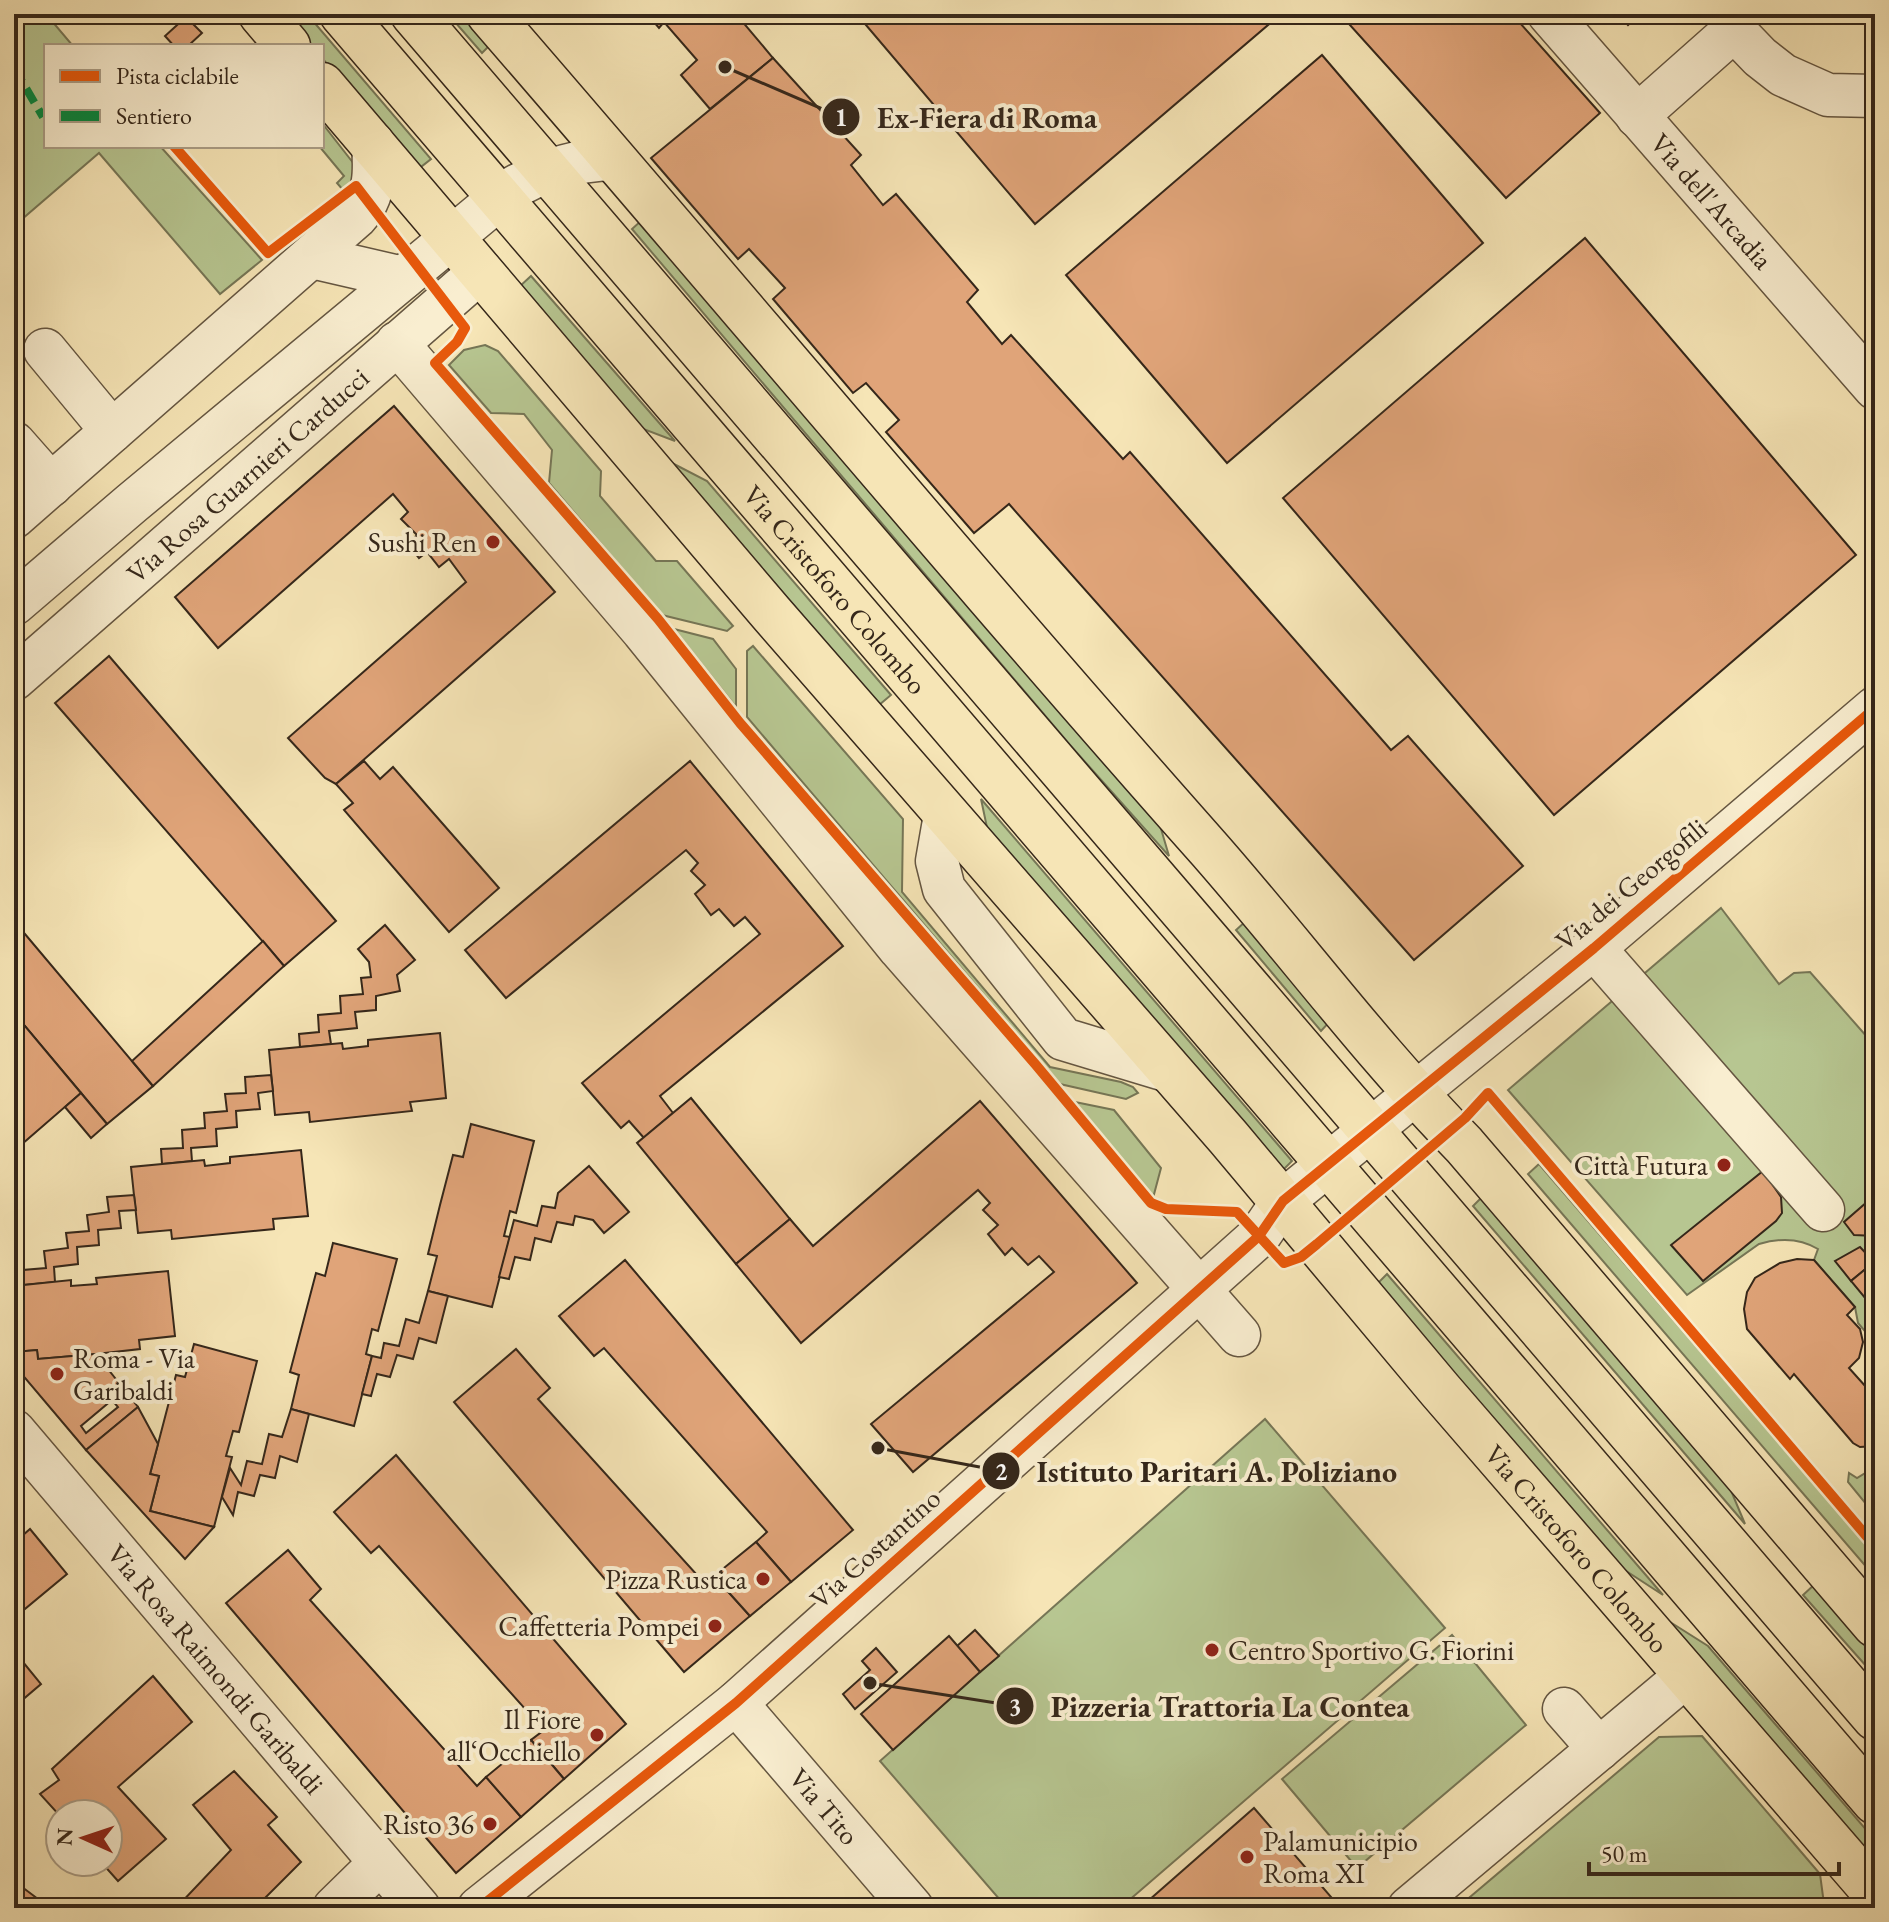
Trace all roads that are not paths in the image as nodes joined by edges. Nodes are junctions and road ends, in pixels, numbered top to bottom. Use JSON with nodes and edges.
{"nodes":[{"id":1,"x":261,"y":14,"type":"edge"},
{"id":2,"x":342,"y":14,"type":"edge"},
{"id":3,"x":413,"y":14,"type":"edge"},
{"id":4,"x":489,"y":14,"type":"edge"},
{"id":5,"x":1549,"y":14,"type":"edge"},
{"id":6,"x":1733,"y":22,"type":"edge"},
{"id":7,"x":286,"y":44,"type":"edge"},
{"id":8,"x":324,"y":87,"type":"edge"},
{"id":9,"x":1875,"y":96,"type":"edge"},
{"id":10,"x":1637,"y":116,"type":"junction"},
{"id":11,"x":373,"y":143,"type":"junction"},
{"id":12,"x":613,"y":159,"type":"junction"},
{"id":13,"x":547,"y":172,"type":"junction"},
{"id":14,"x":498,"y":198,"type":"junction"},
{"id":15,"x":451,"y":238,"type":"junction"},
{"id":16,"x":312,"y":257,"type":"junction"},
{"id":17,"x":481,"y":271,"type":"junction"},
{"id":18,"x":403,"y":278,"type":"junction"},
{"id":19,"x":397,"y":343,"type":"junction"},
{"id":20,"x":45,"y":350,"type":"dead end"},
{"id":21,"x":1875,"y":388,"type":"edge"},
{"id":22,"x":619,"y":432,"type":"junction"},
{"id":23,"x":99,"y":442,"type":"junction"},
{"id":24,"x":14,"y":443,"type":"edge"},
{"id":25,"x":737,"y":474,"type":"junction"},
{"id":26,"x":51,"y":485,"type":"junction"},
{"id":27,"x":132,"y":503,"type":"junction"},
{"id":28,"x":14,"y":517,"type":"edge"},
{"id":29,"x":14,"y":604,"type":"edge"},
{"id":30,"x":14,"y":679,"type":"edge"},
{"id":31,"x":1875,"y":708,"type":"edge"},
{"id":32,"x":960,"y":734,"type":"junction"},
{"id":33,"x":1175,"y":812,"type":"junction"},
{"id":34,"x":945,"y":815,"type":"junction"},
{"id":35,"x":1196,"y":928,"type":"junction"},
{"id":36,"x":1594,"y":948,"type":"junction"},
{"id":37,"x":1169,"y":1071,"type":"junction"},
{"id":38,"x":1415,"y":1095,"type":"junction"},
{"id":39,"x":1372,"y":1130,"type":"junction"},
{"id":40,"x":1329,"y":1164,"type":"junction"},
{"id":41,"x":1283,"y":1201,"type":"junction"},
{"id":42,"x":1823,"y":1210,"type":"dead end"},
{"id":43,"x":1197,"y":1290,"type":"junction"},
{"id":44,"x":1239,"y":1335,"type":"dead end"},
{"id":45,"x":14,"y":1431,"type":"edge"},
{"id":46,"x":1738,"y":1467,"type":"junction"},
{"id":47,"x":1601,"y":1577,"type":"junction"},
{"id":48,"x":1787,"y":1615,"type":"junction"},
{"id":49,"x":1875,"y":1625,"type":"edge"},
{"id":50,"x":1753,"y":1661,"type":"junction"},
{"id":51,"x":1687,"y":1675,"type":"junction"},
{"id":52,"x":736,"y":1703,"type":"junction"},
{"id":53,"x":1564,"y":1709,"type":"dead end"},
{"id":54,"x":1875,"y":1718,"type":"edge"},
{"id":55,"x":1599,"y":1749,"type":"junction"},
{"id":56,"x":1875,"y":1802,"type":"edge"},
{"id":57,"x":380,"y":1863,"type":"junction"},
{"id":58,"x":1875,"y":1894,"type":"edge"},
{"id":59,"x":334,"y":1908,"type":"edge"},
{"id":60,"x":419,"y":1908,"type":"edge"},
{"id":61,"x":479,"y":1908,"type":"edge"},
{"id":62,"x":912,"y":1908,"type":"edge"},
{"id":63,"x":1409,"y":1908,"type":"edge"},
{"id":64,"x":1861,"y":1908,"type":"edge"}],
"edges":[{"from":1,"to":7,"type":"main road"},
{"from":2,"to":14,"type":"main road","name":"Via Cristoforo Colombo"},
{"from":3,"to":13,"type":"main road","name":"Via Cristoforo Colombo"},
{"from":4,"to":12,"type":"main road"},
{"from":5,"to":10,"type":"street","name":"Via dell'Arcadia"},
{"from":6,"to":9,"type":"street"},
{"from":6,"to":10,"type":"street"},
{"from":8,"to":11,"type":"main road","name":"Via Cristoforo Colombo"},
{"from":10,"to":21,"type":"street","name":"Via dell'Arcadia"},
{"from":11,"to":15,"type":"main road","name":"Via Cristoforo Colombo"},
{"from":11,"to":16,"type":"street"},
{"from":12,"to":13,"type":"street","name":"Via Rosa Guarnieri Carducci"},
{"from":12,"to":33,"type":"main road"},
{"from":13,"to":14,"type":"street","name":"Via Rosa Guarnieri Carducci"},
{"from":13,"to":35,"type":"main road","name":"Via Cristoforo Colombo"},
{"from":14,"to":15,"type":"street","name":"Via Rosa Guarnieri Carducci"},
{"from":14,"to":25,"type":"main road","name":"Via Cristoforo Colombo"},
{"from":15,"to":17,"type":"main road","name":"Via Cristoforo Colombo"},
{"from":15,"to":18,"type":"street","name":"Via Rosa Guarnieri Carducci"},
{"from":16,"to":18,"type":"street"},
{"from":16,"to":23,"type":"street"},
{"from":17,"to":19,"type":"street","name":"Via Rosa Guarnieri Carducci"},
{"from":17,"to":22,"type":"main road","name":"Via Cristoforo Colombo"},
{"from":18,"to":27,"type":"street","name":"Via Rosa Guarnieri Carducci"},
{"from":19,"to":30,"type":"street","name":"Via Rosa Guarnieri Carducci"},
{"from":19,"to":43,"type":"street"},
{"from":20,"to":23,"type":"street","name":"Via Rosa Guarnieri Carducci"},
{"from":22,"to":25,"type":"main road"},
{"from":22,"to":34,"type":"main road","name":"Via Cristoforo Colombo"},
{"from":23,"to":26,"type":"street"},
{"from":23,"to":27,"type":"street","name":"Via Rosa Guarnieri Carducci"},
{"from":24,"to":26,"type":"street"},
{"from":25,"to":32,"type":"main road","name":"Via Cristoforo Colombo"},
{"from":26,"to":28,"type":"street"},
{"from":27,"to":29,"type":"street","name":"Via Rosa Guarnieri Carducci"},
{"from":31,"to":36,"type":"street","name":"Via dei Georgofili"},
{"from":32,"to":34,"type":"main road"},
{"from":32,"to":40,"type":"main road","name":"Via Cristoforo Colombo"},
{"from":33,"to":35,"type":"main road"},
{"from":33,"to":38,"type":"main road"},
{"from":34,"to":37,"type":"main road","name":"Via Cristoforo Colombo"},
{"from":34,"to":37,"type":"street"},
{"from":35,"to":39,"type":"main road","name":"Via Cristoforo Colombo"},
{"from":36,"to":38,"type":"street","name":"Via dei Georgofili"},
{"from":36,"to":42,"type":"street"},
{"from":37,"to":41,"type":"main road","name":"Via Cristoforo Colombo"},
{"from":38,"to":39,"type":"street"},
{"from":38,"to":46,"type":"main road"},
{"from":39,"to":40,"type":"street"},
{"from":39,"to":48,"type":"main road","name":"Via Cristoforo Colombo"},
{"from":40,"to":41,"type":"street"},
{"from":40,"to":50,"type":"main road","name":"Via Cristoforo Colombo"},
{"from":41,"to":43,"type":"street","name":"Via Costantino"},
{"from":41,"to":47,"type":"main road","name":"Via Cristoforo Colombo"},
{"from":43,"to":44,"type":"street"},
{"from":43,"to":52,"type":"street","name":"Via Costantino"},
{"from":45,"to":57,"type":"street","name":"Via Rosa Raimondi Garibaldi"},
{"from":46,"to":48,"type":"main road"},
{"from":46,"to":49,"type":"main road"},
{"from":47,"to":50,"type":"main road"},
{"from":47,"to":51,"type":"main road","name":"Via Cristoforo Colombo"},
{"from":48,"to":54,"type":"main road","name":"Via Cristoforo Colombo"},
{"from":50,"to":56,"type":"main road","name":"Via Cristoforo Colombo"},
{"from":51,"to":55,"type":"street"},
{"from":51,"to":58,"type":"main road","name":"Via Cristoforo Colombo"},
{"from":52,"to":61,"type":"street","name":"Via Costantino"},
{"from":52,"to":62,"type":"street","name":"Via Tito"},
{"from":53,"to":55,"type":"street"},
{"from":55,"to":63,"type":"street"},
{"from":57,"to":59,"type":"street"},
{"from":57,"to":60,"type":"street","name":"Via Rosa Raimondi Garibaldi"},
{"from":58,"to":64,"type":"street"}]}
